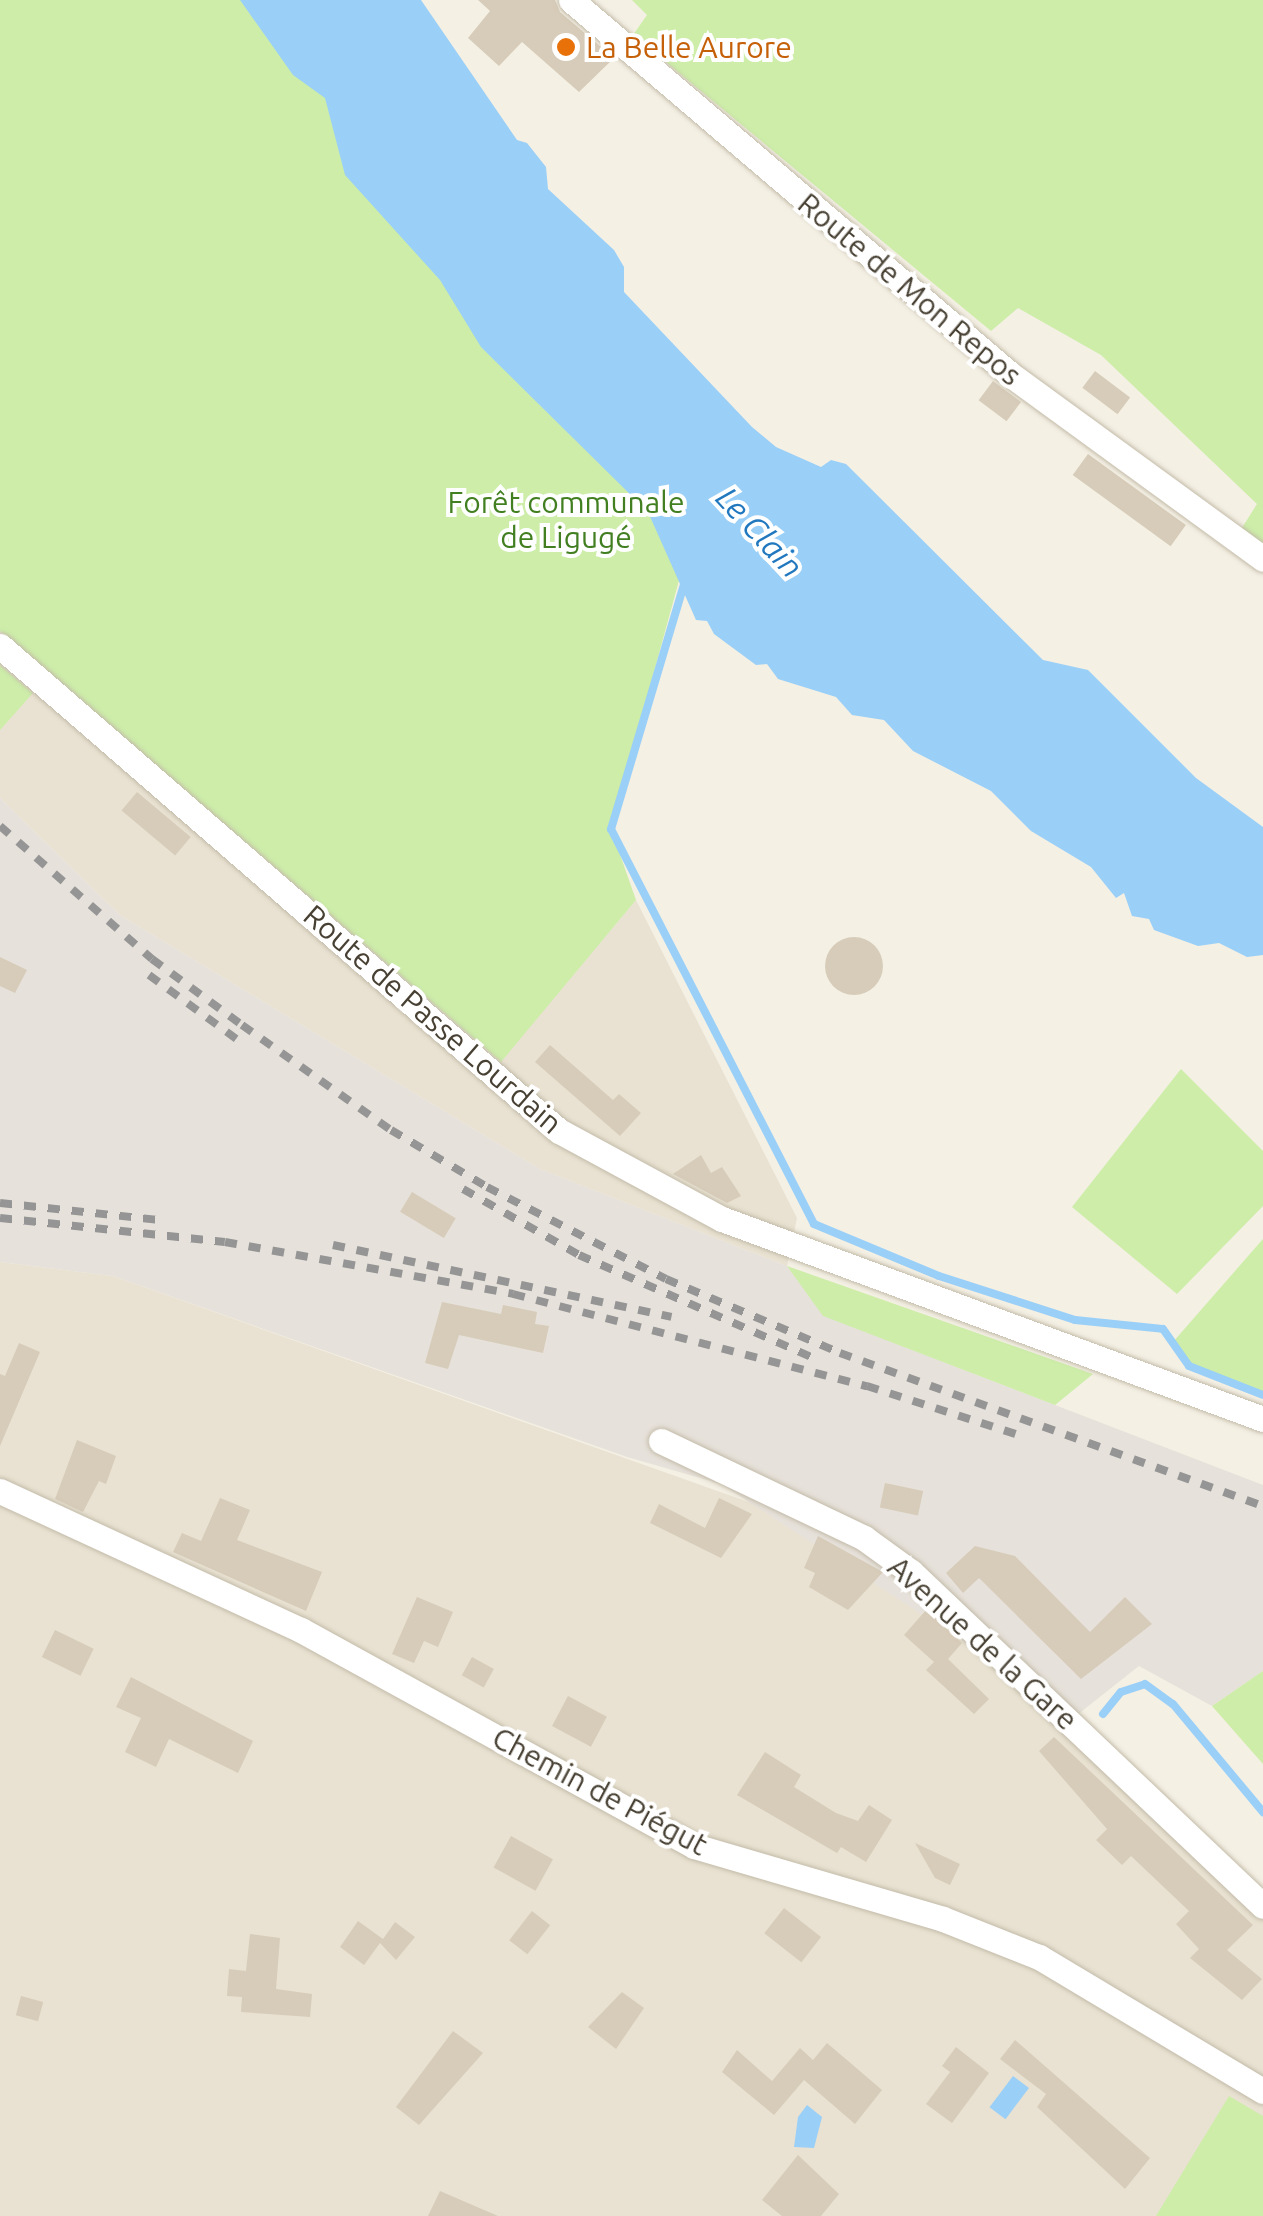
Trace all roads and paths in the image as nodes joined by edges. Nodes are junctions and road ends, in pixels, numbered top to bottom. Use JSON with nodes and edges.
{"nodes":[{"id":1,"x":572,"y":0,"type":"edge"},
{"id":2,"x":1263,"y":559,"type":"edge"},
{"id":3,"x":0,"y":646,"type":"edge"},
{"id":4,"x":1263,"y":1419,"type":"edge"},
{"id":5,"x":660,"y":1441,"type":"dead end"},
{"id":6,"x":0,"y":1490,"type":"edge"},
{"id":7,"x":1263,"y":1906,"type":"edge"},
{"id":8,"x":1263,"y":2091,"type":"edge"}],
"edges":[{"from":1,"to":2,"type":"street","name":"Route de Mon Repos"},
{"from":3,"to":4,"type":"street","name":"Route de Passe Lourdain"},
{"from":5,"to":7,"type":"street","name":"Avenue de la Gare"},
{"from":6,"to":8,"type":"street","name":"Chemin de Piégut"}]}
